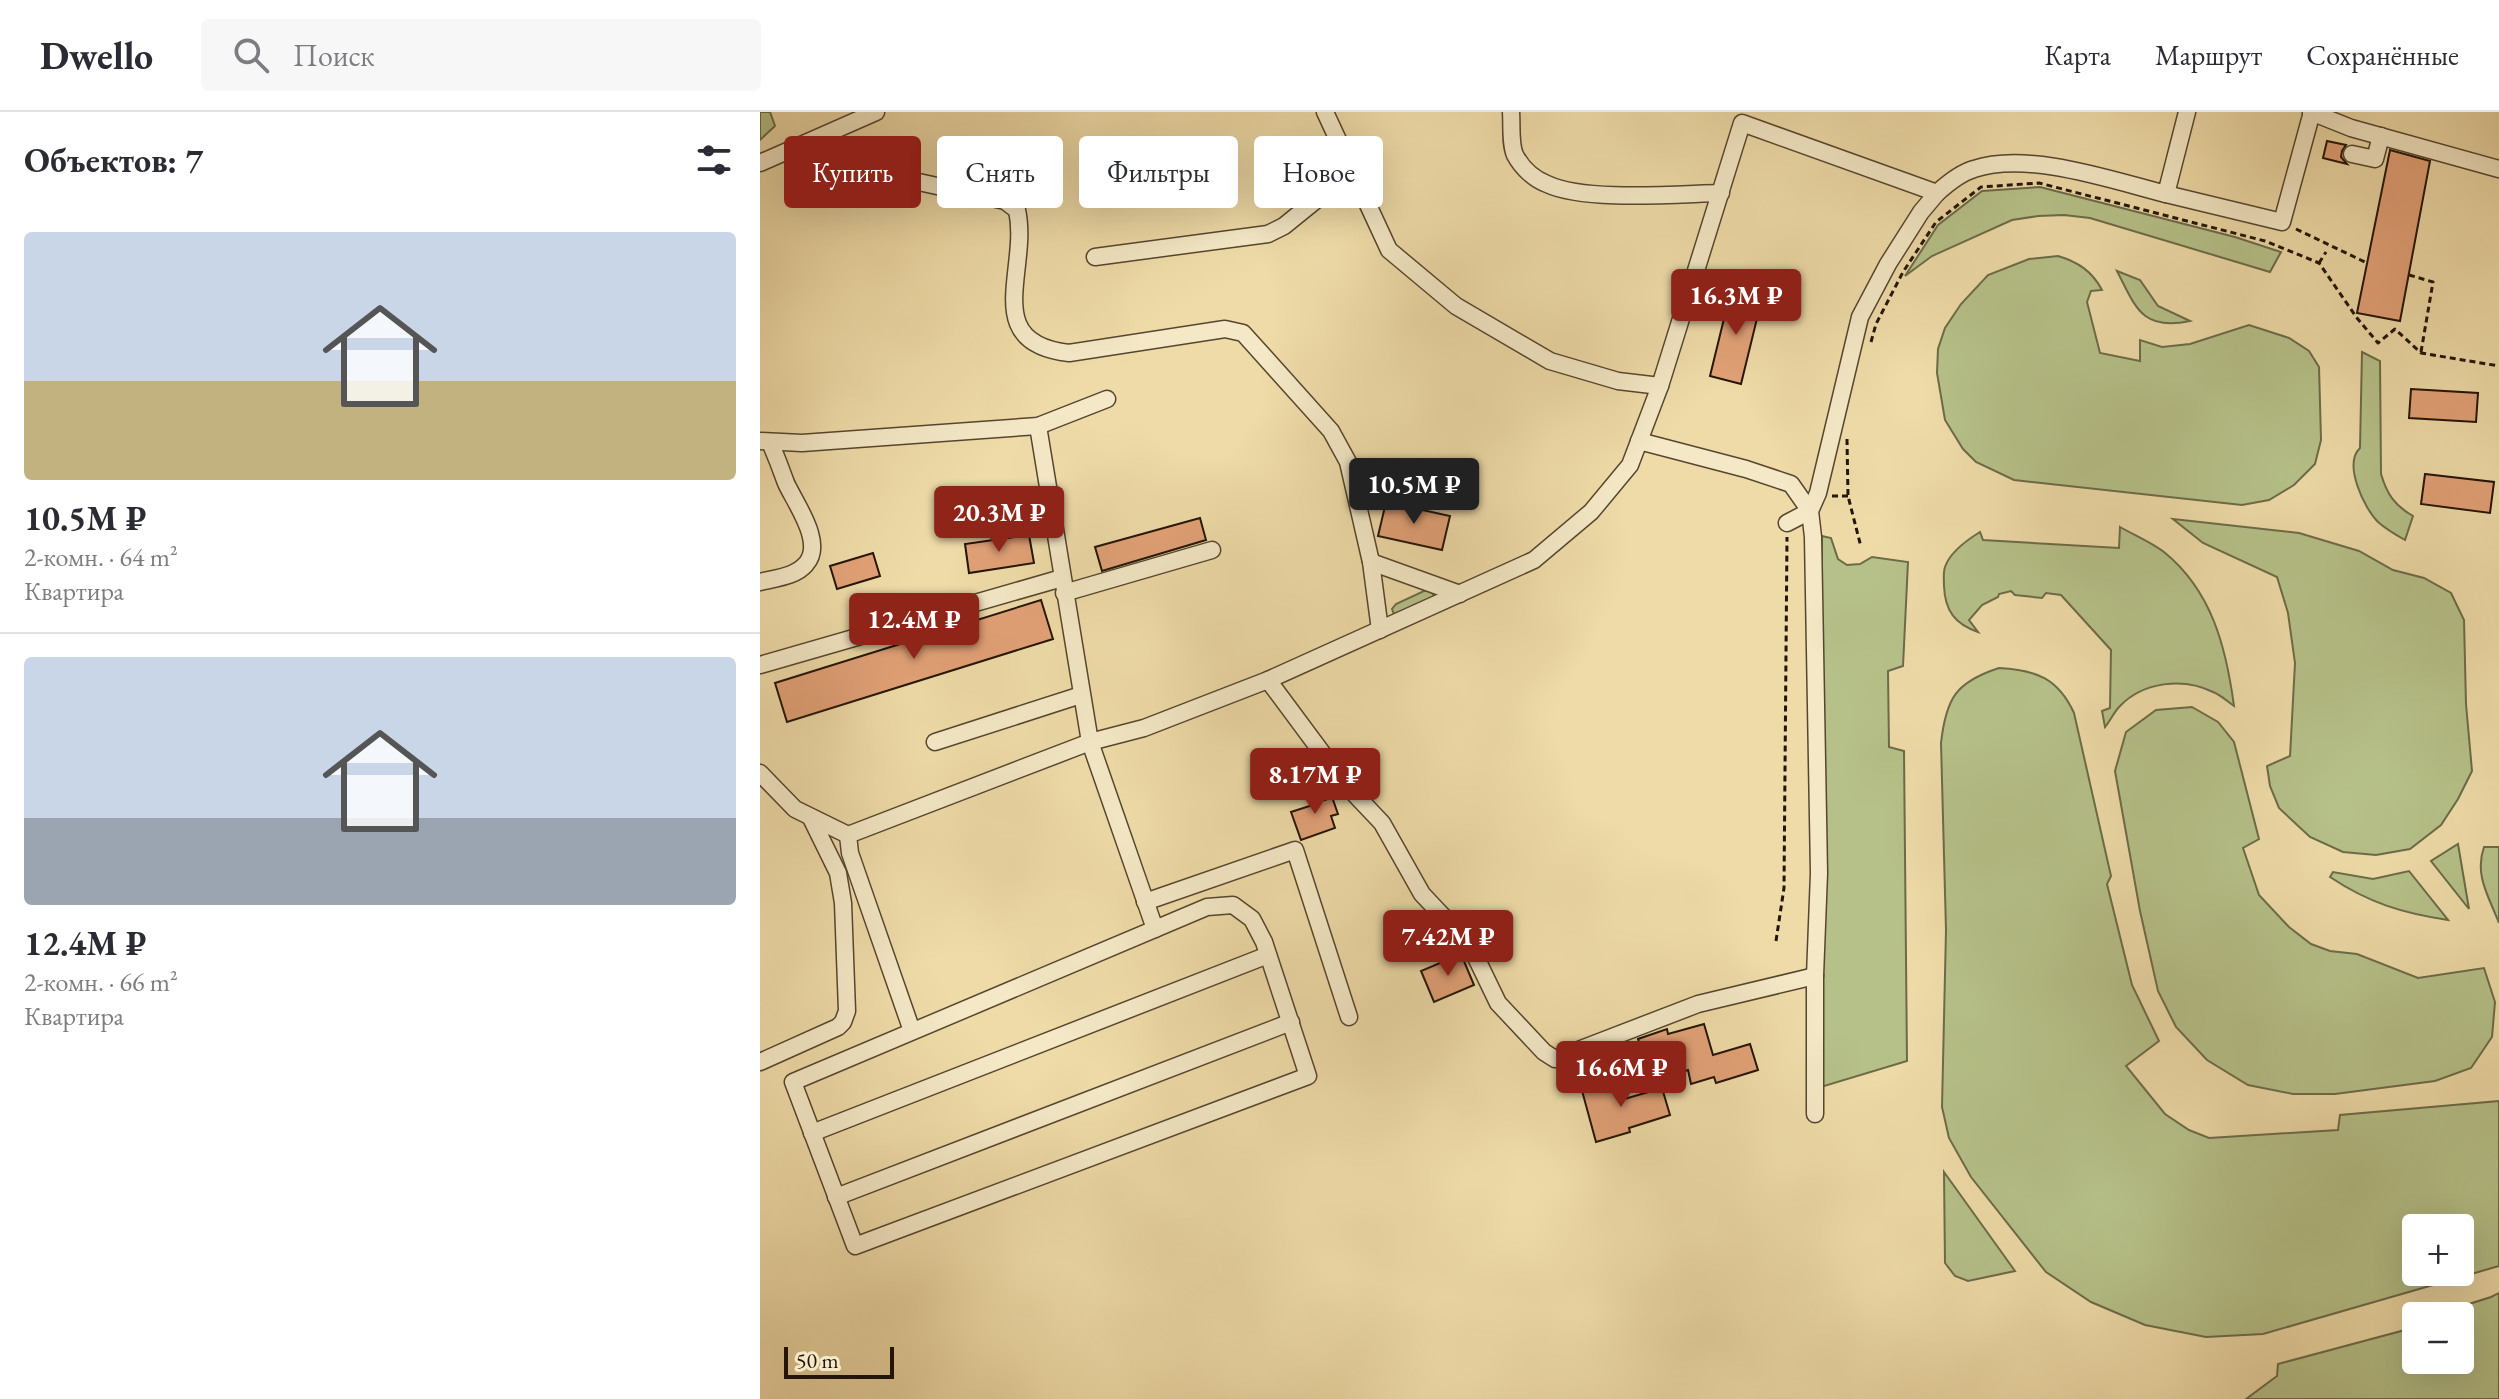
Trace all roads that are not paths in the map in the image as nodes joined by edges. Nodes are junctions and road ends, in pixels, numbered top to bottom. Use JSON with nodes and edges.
{"nodes":[{"id":1,"x":876,"y":112,"type":"edge"},
{"id":2,"x":1325,"y":112,"type":"edge"},
{"id":3,"x":1511,"y":112,"type":"edge"},
{"id":4,"x":2187,"y":112,"type":"edge"},
{"id":5,"x":2312,"y":112,"type":"edge"},
{"id":6,"x":1743,"y":118,"type":"edge"},
{"id":7,"x":824,"y":136,"type":"edge"},
{"id":8,"x":1336,"y":136,"type":"edge"},
{"id":9,"x":2381,"y":136,"type":"junction"},
{"id":10,"x":784,"y":154,"type":"edge"},
{"id":11,"x":2352,"y":154,"type":"dead end"},
{"id":12,"x":760,"y":163,"type":"edge"},
{"id":13,"x":2499,"y":169,"type":"edge"},
{"id":14,"x":921,"y":183,"type":"edge"},
{"id":15,"x":1721,"y":193,"type":"junction"},
{"id":16,"x":1937,"y":193,"type":"junction"},
{"id":17,"x":2166,"y":194,"type":"junction"},
{"id":18,"x":1306,"y":208,"type":"edge"},
{"id":19,"x":1369,"y":208,"type":"edge"},
{"id":20,"x":1095,"y":257,"type":"dead end"},
{"id":21,"x":1660,"y":386,"type":"junction"},
{"id":22,"x":1107,"y":399,"type":"dead end"},
{"id":23,"x":1038,"y":426,"type":"junction"},
{"id":24,"x":1639,"y":441,"type":"junction"},
{"id":25,"x":765,"y":442,"type":"edge"},
{"id":26,"x":1810,"y":511,"type":"junction"},
{"id":27,"x":1787,"y":523,"type":"road end"},
{"id":28,"x":1212,"y":550,"type":"dead end"},
{"id":29,"x":1371,"y":562,"type":"junction"},
{"id":30,"x":760,"y":582,"type":"edge"},
{"id":31,"x":1063,"y":586,"type":"junction"},
{"id":32,"x":1460,"y":594,"type":"junction"},
{"id":33,"x":1380,"y":630,"type":"junction"},
{"id":34,"x":760,"y":665,"type":"edge"},
{"id":35,"x":1268,"y":680,"type":"junction"},
{"id":36,"x":1081,"y":695,"type":"junction"},
{"id":37,"x":935,"y":742,"type":"dead end"},
{"id":38,"x":1090,"y":742,"type":"junction"},
{"id":39,"x":760,"y":773,"type":"edge"},
{"id":40,"x":811,"y":818,"type":"junction"},
{"id":41,"x":848,"y":835,"type":"junction"},
{"id":42,"x":1145,"y":902,"type":"junction"},
{"id":43,"x":1155,"y":929,"type":"junction"},
{"id":44,"x":1268,"y":955,"type":"junction"},
{"id":45,"x":1815,"y":976,"type":"junction"},
{"id":46,"x":1349,"y":1017,"type":"dead end"},
{"id":47,"x":1291,"y":1022,"type":"junction"},
{"id":48,"x":912,"y":1031,"type":"junction"},
{"id":49,"x":760,"y":1062,"type":"edge"},
{"id":50,"x":1815,"y":1114,"type":"dead end"},
{"id":51,"x":812,"y":1133,"type":"junction"},
{"id":52,"x":836,"y":1197,"type":"junction"}],
"edges":[{"from":1,"to":7,"type":"lane"},
{"from":2,"to":8,"type":"lane"},
{"from":3,"to":15,"type":"lane"},
{"from":4,"to":17,"type":"lane"},
{"from":5,"to":9,"type":"lane"},
{"from":5,"to":17,"type":"lane"},
{"from":6,"to":15,"type":"lane"},
{"from":6,"to":16,"type":"lane"},
{"from":9,"to":11,"type":"lane"},
{"from":9,"to":13,"type":"lane"},
{"from":10,"to":12,"type":"lane"},
{"from":14,"to":29,"type":"lane"},
{"from":15,"to":21,"type":"lane"},
{"from":16,"to":17,"type":"lane"},
{"from":16,"to":26,"type":"lane"},
{"from":18,"to":20,"type":"lane"},
{"from":19,"to":21,"type":"lane"},
{"from":21,"to":24,"type":"lane"},
{"from":22,"to":23,"type":"lane"},
{"from":23,"to":25,"type":"lane"},
{"from":23,"to":31,"type":"lane"},
{"from":24,"to":26,"type":"lane"},
{"from":24,"to":32,"type":"lane"},
{"from":25,"to":30,"type":"lane"},
{"from":26,"to":27,"type":"lane"},
{"from":26,"to":45,"type":"lane"},
{"from":28,"to":31,"type":"lane"},
{"from":29,"to":32,"type":"lane"},
{"from":29,"to":33,"type":"lane"},
{"from":31,"to":34,"type":"lane"},
{"from":31,"to":36,"type":"lane"},
{"from":32,"to":33,"type":"lane"},
{"from":33,"to":35,"type":"lane"},
{"from":35,"to":38,"type":"lane"},
{"from":35,"to":45,"type":"lane"},
{"from":36,"to":37,"type":"lane"},
{"from":36,"to":38,"type":"lane"},
{"from":38,"to":41,"type":"lane"},
{"from":38,"to":42,"type":"lane"},
{"from":39,"to":40,"type":"lane"},
{"from":40,"to":41,"type":"lane"},
{"from":40,"to":49,"type":"lane"},
{"from":41,"to":48,"type":"lane"},
{"from":42,"to":43,"type":"lane"},
{"from":42,"to":46,"type":"lane"},
{"from":43,"to":44,"type":"lane"},
{"from":43,"to":48,"type":"lane"},
{"from":44,"to":47,"type":"lane"},
{"from":44,"to":51,"type":"lane"},
{"from":45,"to":50,"type":"lane"},
{"from":47,"to":52,"type":"lane"},
{"from":47,"to":52,"type":"lane"},
{"from":48,"to":51,"type":"lane"},
{"from":51,"to":52,"type":"lane"}]}
